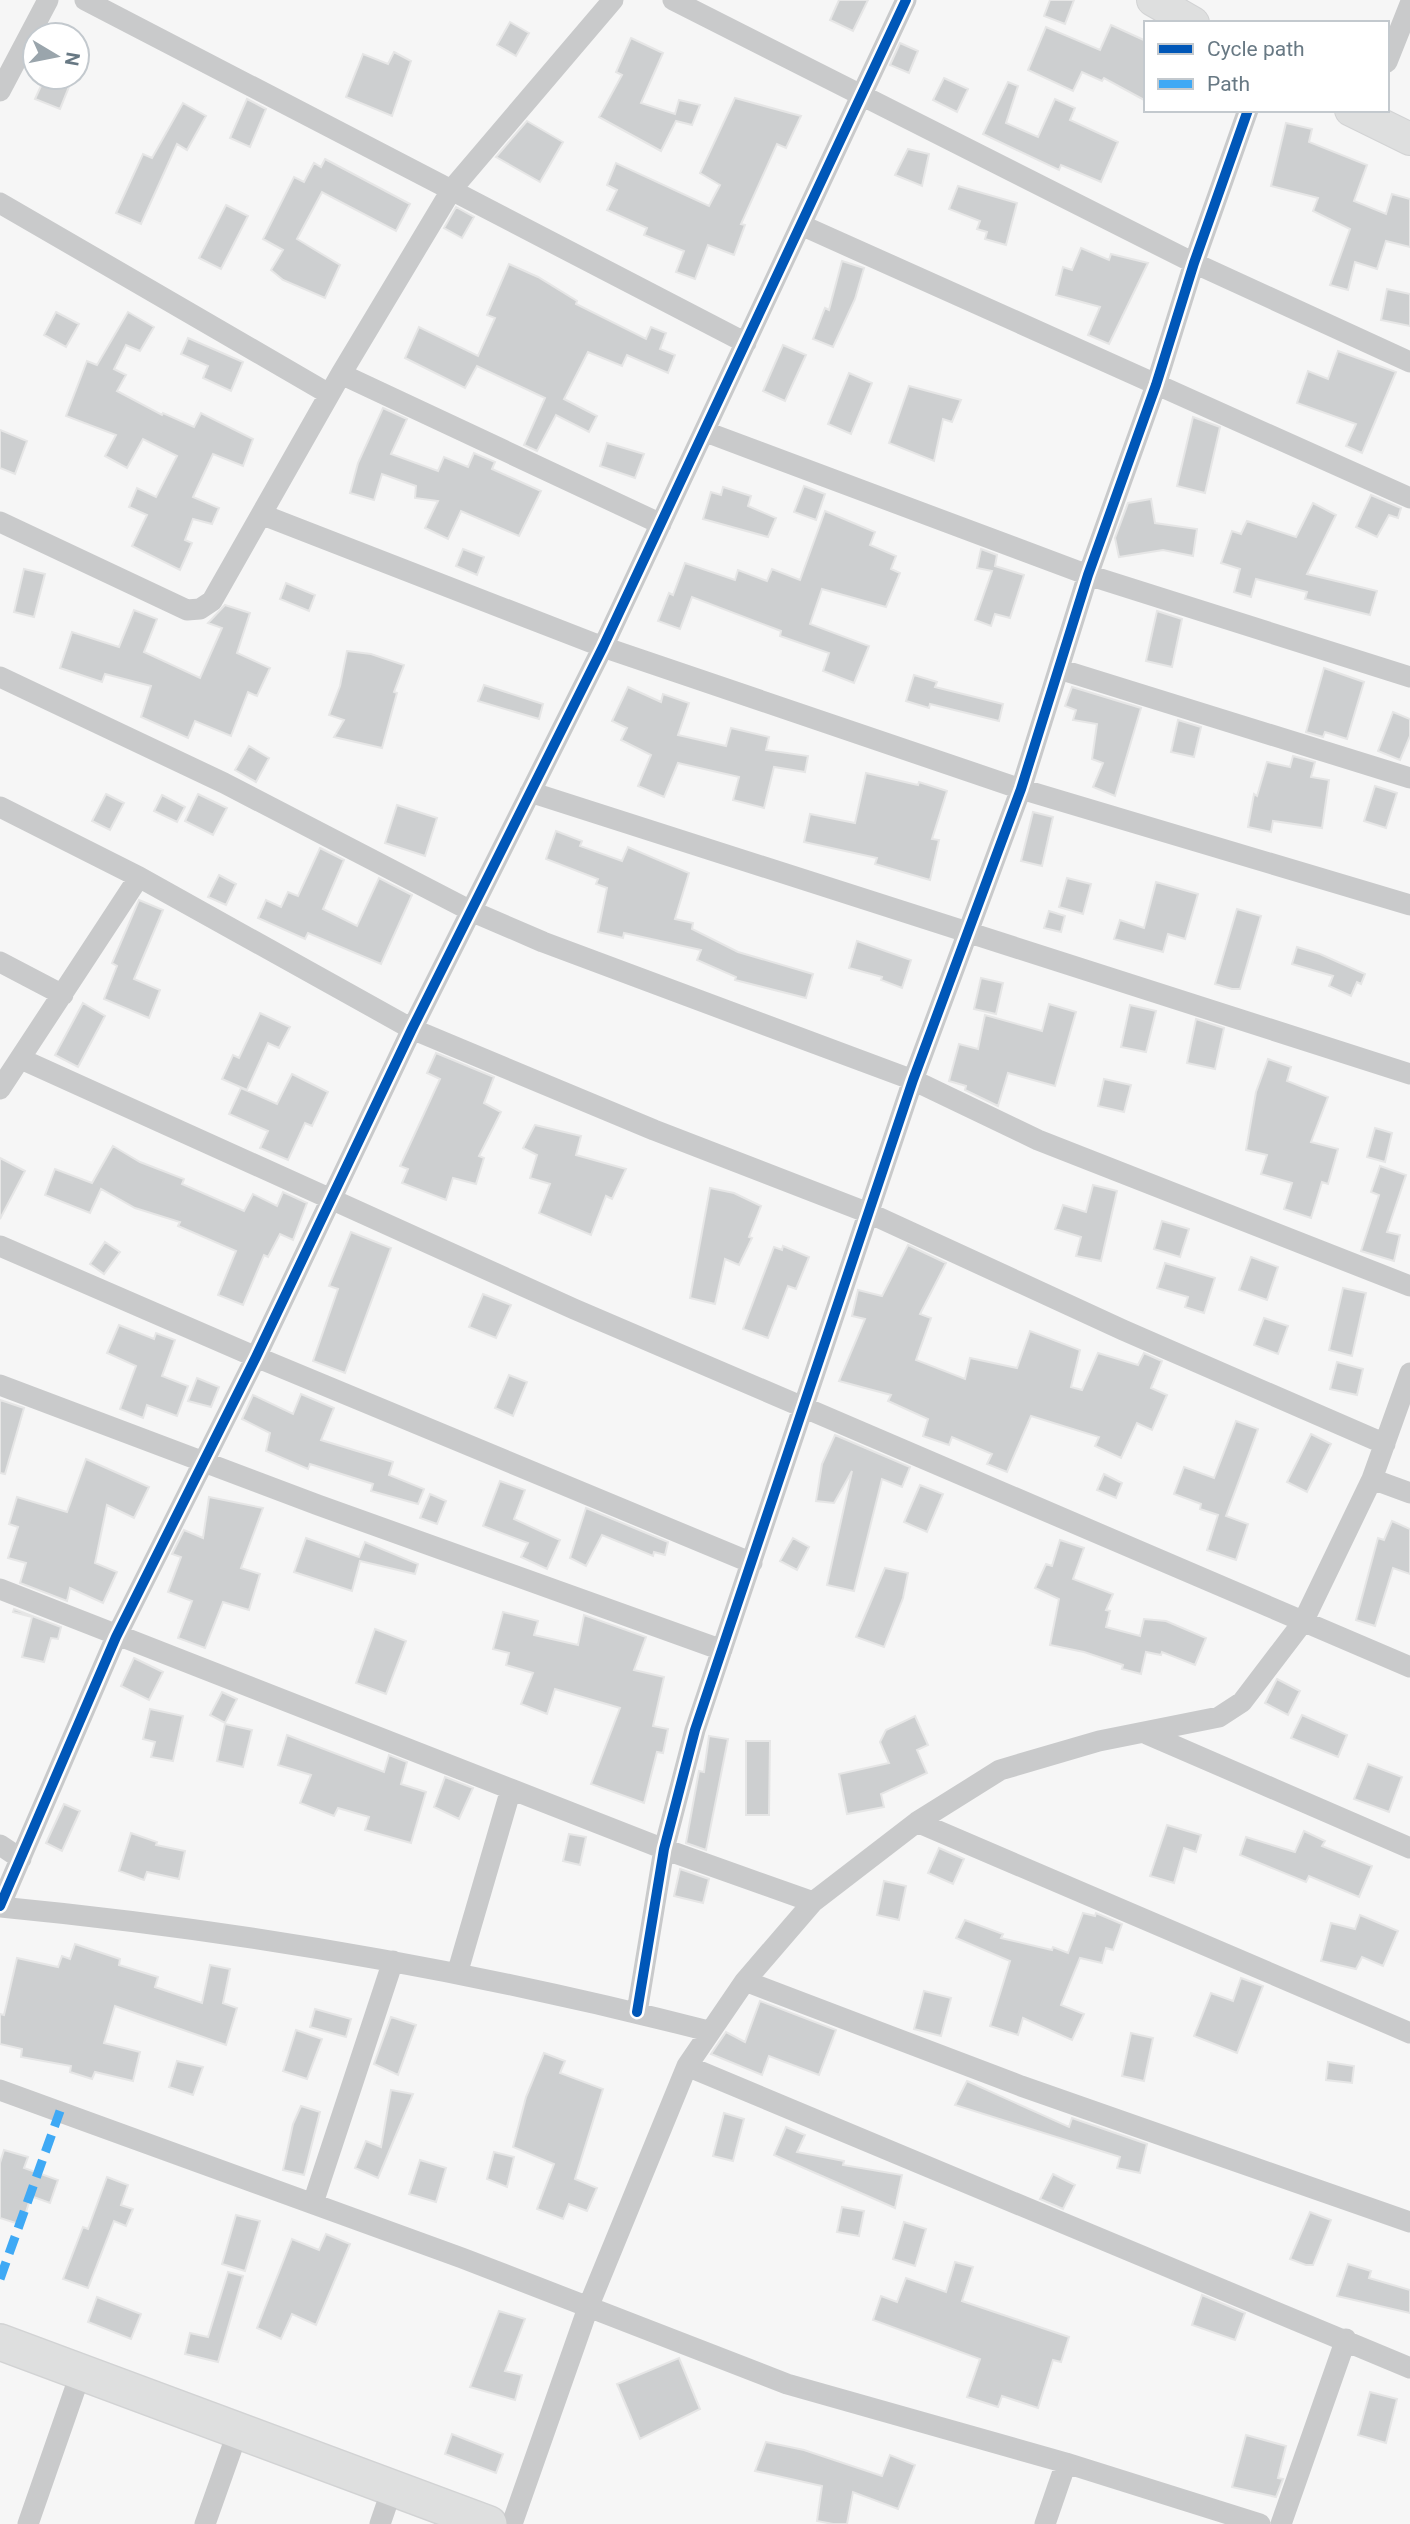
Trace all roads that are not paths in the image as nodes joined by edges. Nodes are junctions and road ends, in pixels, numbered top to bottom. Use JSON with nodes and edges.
{"nodes":[{"id":1,"x":48,"y":0,"type":"edge"},
{"id":2,"x":85,"y":0,"type":"edge"},
{"id":3,"x":613,"y":0,"type":"edge"},
{"id":4,"x":673,"y":0,"type":"edge"},
{"id":5,"x":906,"y":0,"type":"edge"},
{"id":6,"x":1153,"y":0,"type":"edge"},
{"id":7,"x":1410,"y":4,"type":"edge"},
{"id":8,"x":1190,"y":21,"type":"edge"},
{"id":9,"x":1389,"y":57,"type":"edge"},
{"id":10,"x":0,"y":91,"type":"edge"},
{"id":11,"x":860,"y":97,"type":"junction"},
{"id":12,"x":1247,"y":112,"type":"edge"},
{"id":13,"x":1361,"y":113,"type":"edge"},
{"id":14,"x":1410,"y":139,"type":"edge"},
{"id":15,"x":452,"y":189,"type":"junction"},
{"id":16,"x":0,"y":203,"type":"edge"},
{"id":17,"x":801,"y":225,"type":"junction"},
{"id":18,"x":1194,"y":263,"type":"junction"},
{"id":19,"x":746,"y":343,"type":"junction"},
{"id":20,"x":1410,"y":362,"type":"edge"},
{"id":21,"x":341,"y":374,"type":"junction"},
{"id":22,"x":1156,"y":385,"type":"junction"},
{"id":23,"x":329,"y":394,"type":"junction"},
{"id":24,"x":706,"y":432,"type":"junction"},
{"id":25,"x":1410,"y":498,"type":"edge"},
{"id":26,"x":264,"y":515,"type":"junction"},
{"id":27,"x":0,"y":522,"type":"edge"},
{"id":28,"x":661,"y":524,"type":"junction"},
{"id":29,"x":1087,"y":575,"type":"junction"},
{"id":30,"x":603,"y":647,"type":"junction"},
{"id":31,"x":1059,"y":669,"type":"junction"},
{"id":32,"x":0,"y":677,"type":"edge"},
{"id":33,"x":1410,"y":677,"type":"edge"},
{"id":34,"x":1410,"y":778,"type":"edge"},
{"id":35,"x":1021,"y":789,"type":"junction"},
{"id":36,"x":530,"y":792,"type":"junction"},
{"id":37,"x":0,"y":807,"type":"edge"},
{"id":38,"x":139,"y":877,"type":"junction"},
{"id":39,"x":1410,"y":905,"type":"edge"},
{"id":40,"x":471,"y":911,"type":"junction"},
{"id":41,"x":969,"y":935,"type":"junction"},
{"id":42,"x":0,"y":962,"type":"edge"},
{"id":43,"x":63,"y":995,"type":"junction"},
{"id":44,"x":412,"y":1029,"type":"junction"},
{"id":45,"x":21,"y":1059,"type":"junction"},
{"id":46,"x":1410,"y":1074,"type":"edge"},
{"id":47,"x":913,"y":1080,"type":"junction"},
{"id":48,"x":0,"y":1089,"type":"edge"},
{"id":49,"x":329,"y":1199,"type":"junction"},
{"id":50,"x":871,"y":1214,"type":"junction"},
{"id":51,"x":0,"y":1246,"type":"edge"},
{"id":52,"x":1410,"y":1286,"type":"edge"},
{"id":53,"x":256,"y":1357,"type":"junction"},
{"id":54,"x":1410,"y":1375,"type":"edge"},
{"id":55,"x":0,"y":1385,"type":"edge"},
{"id":56,"x":805,"y":1410,"type":"junction"},
{"id":57,"x":1385,"y":1444,"type":"junction"},
{"id":58,"x":201,"y":1462,"type":"junction"},
{"id":59,"x":1372,"y":1479,"type":"junction"},
{"id":60,"x":1410,"y":1493,"type":"edge"},
{"id":61,"x":752,"y":1563,"type":"junction"},
{"id":62,"x":0,"y":1589,"type":"edge"},
{"id":63,"x":1303,"y":1622,"type":"junction"},
{"id":64,"x":116,"y":1637,"type":"junction"},
{"id":65,"x":722,"y":1650,"type":"junction"},
{"id":66,"x":1410,"y":1667,"type":"edge"},
{"id":67,"x":1147,"y":1734,"type":"junction"},
{"id":68,"x":511,"y":1789,"type":"junction"},
{"id":69,"x":917,"y":1822,"type":"junction"},
{"id":70,"x":0,"y":1845,"type":"edge"},
{"id":71,"x":1410,"y":1848,"type":"edge"},
{"id":72,"x":664,"y":1849,"type":"junction"},
{"id":73,"x":21,"y":1858,"type":"junction"},
{"id":74,"x":813,"y":1902,"type":"junction"},
{"id":75,"x":0,"y":1907,"type":"edge"},
{"id":76,"x":393,"y":1961,"type":"junction"},
{"id":77,"x":457,"y":1974,"type":"junction"},
{"id":78,"x":745,"y":1980,"type":"junction"},
{"id":79,"x":637,"y":2012,"type":"junction"},
{"id":80,"x":708,"y":2031,"type":"junction"},
{"id":81,"x":1410,"y":2033,"type":"edge"},
{"id":82,"x":687,"y":2066,"type":"junction"},
{"id":83,"x":0,"y":2090,"type":"edge"},
{"id":84,"x":313,"y":2203,"type":"junction"},
{"id":85,"x":1410,"y":2222,"type":"edge"},
{"id":86,"x":589,"y":2305,"type":"junction"},
{"id":87,"x":1346,"y":2339,"type":"junction"},
{"id":88,"x":0,"y":2342,"type":"edge"},
{"id":89,"x":1410,"y":2368,"type":"edge"},
{"id":90,"x":81,"y":2372,"type":"junction"},
{"id":91,"x":238,"y":2431,"type":"junction"},
{"id":92,"x":1066,"y":2463,"type":"junction"},
{"id":93,"x":392,"y":2489,"type":"junction"},
{"id":94,"x":28,"y":2524,"type":"edge"},
{"id":95,"x":205,"y":2524,"type":"edge"},
{"id":96,"x":380,"y":2524,"type":"edge"},
{"id":97,"x":489,"y":2524,"type":"edge"},
{"id":98,"x":512,"y":2524,"type":"edge"},
{"id":99,"x":1045,"y":2524,"type":"edge"},
{"id":100,"x":1260,"y":2524,"type":"edge"},
{"id":101,"x":1281,"y":2524,"type":"edge"}],
"edges":[{"from":1,"to":10,"type":"street"},
{"from":2,"to":15,"type":"street"},
{"from":3,"to":15,"type":"street"},
{"from":4,"to":11,"type":"street"},
{"from":5,"to":11,"type":"street"},
{"from":6,"to":8,"type":"street"},
{"from":7,"to":9,"type":"street"},
{"from":11,"to":17,"type":"street"},
{"from":11,"to":18,"type":"street"},
{"from":12,"to":18,"type":"street"},
{"from":13,"to":14,"type":"street"},
{"from":15,"to":19,"type":"street"},
{"from":15,"to":21,"type":"street"},
{"from":16,"to":23,"type":"street"},
{"from":17,"to":19,"type":"street"},
{"from":17,"to":22,"type":"street"},
{"from":18,"to":20,"type":"street"},
{"from":18,"to":22,"type":"street"},
{"from":19,"to":24,"type":"street"},
{"from":21,"to":23,"type":"street"},
{"from":21,"to":28,"type":"street"},
{"from":22,"to":25,"type":"street"},
{"from":22,"to":29,"type":"street"},
{"from":23,"to":26,"type":"street"},
{"from":24,"to":28,"type":"street"},
{"from":24,"to":29,"type":"street"},
{"from":26,"to":27,"type":"street"},
{"from":26,"to":30,"type":"street"},
{"from":28,"to":30,"type":"street"},
{"from":29,"to":31,"type":"street"},
{"from":29,"to":33,"type":"street"},
{"from":30,"to":35,"type":"street"},
{"from":30,"to":36,"type":"street"},
{"from":31,"to":34,"type":"street"},
{"from":31,"to":35,"type":"street"},
{"from":32,"to":40,"type":"street"},
{"from":35,"to":39,"type":"street"},
{"from":35,"to":41,"type":"street"},
{"from":36,"to":40,"type":"street"},
{"from":36,"to":41,"type":"street"},
{"from":37,"to":38,"type":"street"},
{"from":38,"to":43,"type":"street"},
{"from":38,"to":44,"type":"street"},
{"from":40,"to":44,"type":"street"},
{"from":40,"to":47,"type":"street"},
{"from":41,"to":46,"type":"street"},
{"from":41,"to":47,"type":"street"},
{"from":42,"to":43,"type":"street"},
{"from":43,"to":45,"type":"street"},
{"from":44,"to":49,"type":"street"},
{"from":44,"to":50,"type":"street"},
{"from":45,"to":48,"type":"street"},
{"from":45,"to":49,"type":"street"},
{"from":47,"to":50,"type":"street"},
{"from":47,"to":52,"type":"street"},
{"from":49,"to":53,"type":"street"},
{"from":49,"to":56,"type":"street"},
{"from":50,"to":56,"type":"street"},
{"from":50,"to":57,"type":"street"},
{"from":51,"to":53,"type":"street"},
{"from":53,"to":58,"type":"street"},
{"from":53,"to":61,"type":"street"},
{"from":54,"to":57,"type":"street"},
{"from":55,"to":58,"type":"street"},
{"from":56,"to":61,"type":"street"},
{"from":56,"to":63,"type":"street"},
{"from":57,"to":59,"type":"street"},
{"from":58,"to":64,"type":"street"},
{"from":58,"to":65,"type":"street"},
{"from":59,"to":60,"type":"street"},
{"from":59,"to":63,"type":"street"},
{"from":61,"to":65,"type":"street"},
{"from":62,"to":64,"type":"street"},
{"from":63,"to":66,"type":"street"},
{"from":63,"to":67,"type":"street"},
{"from":64,"to":68,"type":"street"},
{"from":64,"to":73,"type":"street"},
{"from":65,"to":72,"type":"street"},
{"from":67,"to":69,"type":"street"},
{"from":67,"to":71,"type":"street"},
{"from":68,"to":72,"type":"street"},
{"from":68,"to":77,"type":"street"},
{"from":69,"to":74,"type":"street"},
{"from":69,"to":81,"type":"street"},
{"from":70,"to":73,"type":"street"},
{"from":72,"to":74,"type":"street"},
{"from":72,"to":79,"type":"street"},
{"from":73,"to":75,"type":"street"},
{"from":74,"to":78,"type":"street"},
{"from":75,"to":76,"type":"street"},
{"from":76,"to":77,"type":"street"},
{"from":76,"to":84,"type":"street"},
{"from":77,"to":79,"type":"street"},
{"from":78,"to":80,"type":"street"},
{"from":78,"to":85,"type":"street"},
{"from":79,"to":80,"type":"street"},
{"from":80,"to":82,"type":"street"},
{"from":82,"to":86,"type":"street"},
{"from":82,"to":87,"type":"street"},
{"from":83,"to":84,"type":"street"},
{"from":84,"to":86,"type":"street"},
{"from":86,"to":92,"type":"street"},
{"from":86,"to":98,"type":"street"},
{"from":87,"to":89,"type":"street"},
{"from":87,"to":101,"type":"street"},
{"from":88,"to":90,"type":"main road"},
{"from":90,"to":91,"type":"main road"},
{"from":90,"to":94,"type":"street"},
{"from":91,"to":93,"type":"main road"},
{"from":91,"to":95,"type":"street"},
{"from":92,"to":99,"type":"street"},
{"from":92,"to":100,"type":"street"},
{"from":93,"to":96,"type":"street"},
{"from":93,"to":97,"type":"main road"}]}
